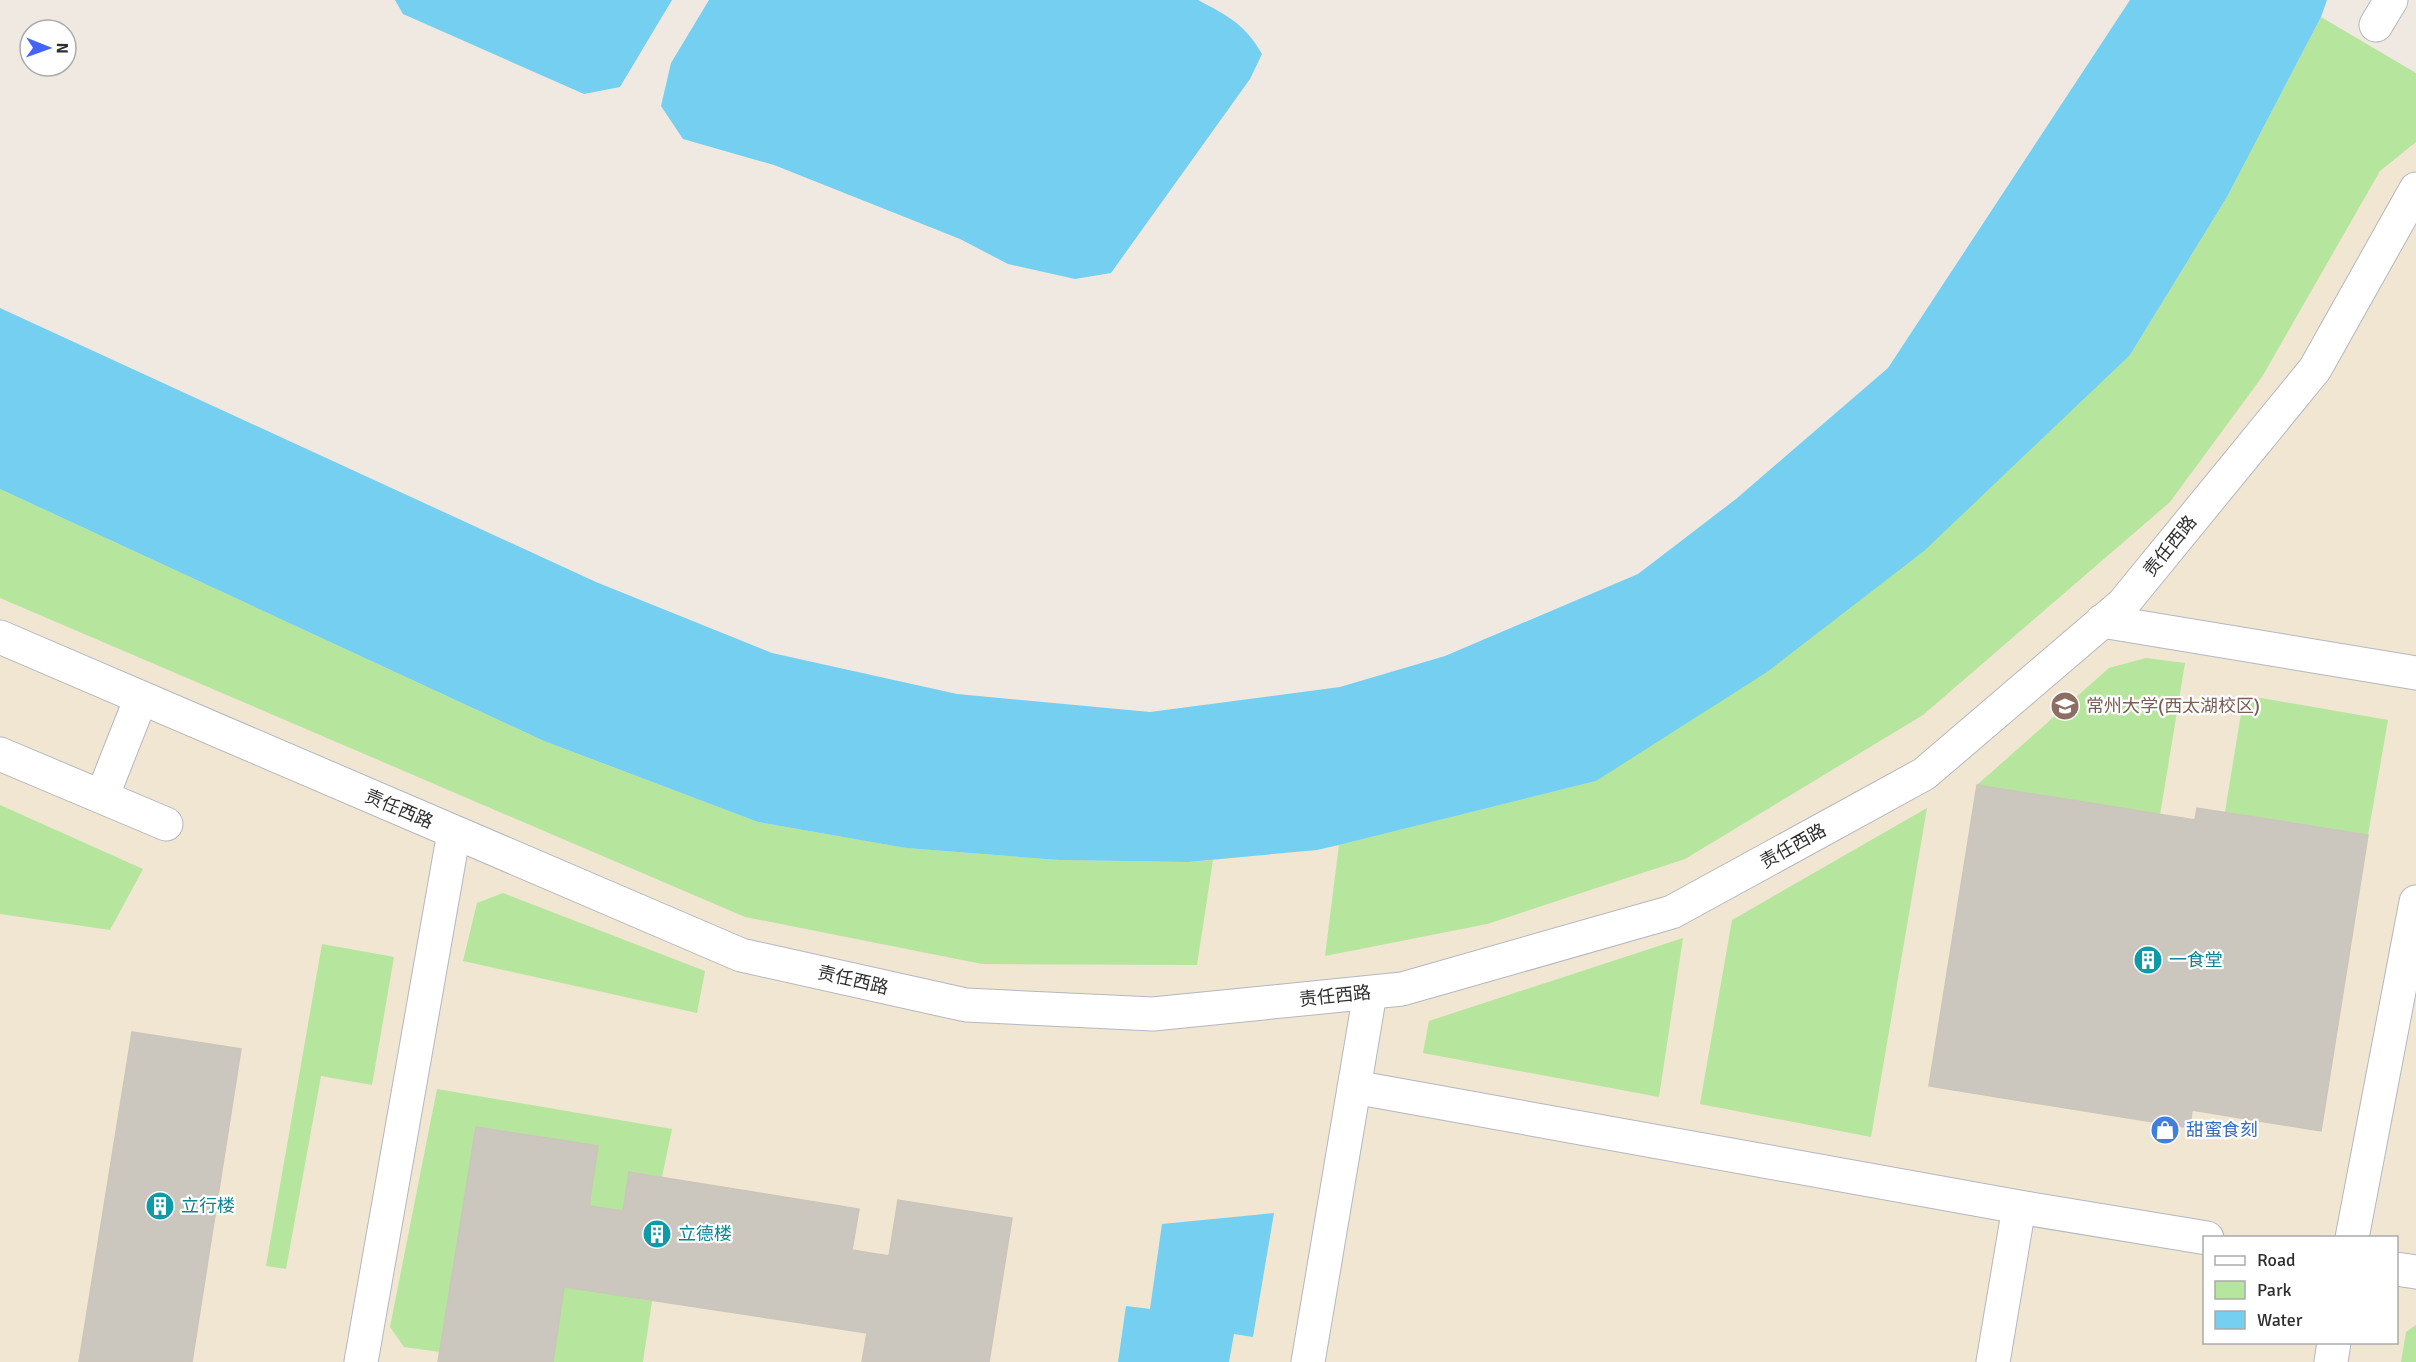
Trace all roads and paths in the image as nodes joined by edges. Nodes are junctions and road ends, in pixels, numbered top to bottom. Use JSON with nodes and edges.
{"nodes":[{"id":1,"x":2416,"y":189,"type":"edge"},
{"id":2,"x":2102,"y":621,"type":"junction"},
{"id":3,"x":0,"y":638,"type":"edge"},
{"id":4,"x":2416,"y":673,"type":"edge"},
{"id":5,"x":141,"y":698,"type":"junction"},
{"id":6,"x":0,"y":754,"type":"edge"},
{"id":7,"x":102,"y":797,"type":"junction"},
{"id":8,"x":166,"y":824,"type":"dead end"},
{"id":9,"x":454,"y":832,"type":"junction"},
{"id":10,"x":2416,"y":902,"type":"edge"},
{"id":11,"x":1370,"y":993,"type":"junction"},
{"id":12,"x":1354,"y":1087,"type":"junction"},
{"id":13,"x":2019,"y":1207,"type":"junction"},
{"id":14,"x":2352,"y":1236,"type":"edge"},
{"id":15,"x":2203,"y":1237,"type":"edge"},
{"id":16,"x":2398,"y":1269,"type":"edge"},
{"id":17,"x":2416,"y":1272,"type":"edge"},
{"id":18,"x":2334,"y":1344,"type":"edge"},
{"id":19,"x":361,"y":1362,"type":"edge"},
{"id":20,"x":1308,"y":1362,"type":"edge"},
{"id":21,"x":1993,"y":1362,"type":"edge"},
{"id":22,"x":2331,"y":1362,"type":"edge"}],
"edges":[{"from":1,"to":2,"type":"lane","name":"责任西路"},
{"from":2,"to":4,"type":"lane"},
{"from":2,"to":11,"type":"lane","name":"责任西路"},
{"from":3,"to":5,"type":"lane","name":"责任西路"},
{"from":5,"to":7,"type":"lane"},
{"from":5,"to":9,"type":"lane","name":"责任西路"},
{"from":6,"to":7,"type":"lane"},
{"from":7,"to":8,"type":"lane"},
{"from":9,"to":11,"type":"lane","name":"责任西路"},
{"from":9,"to":19,"type":"lane"},
{"from":10,"to":14,"type":"lane"},
{"from":11,"to":12,"type":"lane"},
{"from":12,"to":13,"type":"lane"},
{"from":12,"to":20,"type":"lane"},
{"from":13,"to":15,"type":"lane"},
{"from":13,"to":21,"type":"lane"},
{"from":16,"to":17,"type":"lane"},
{"from":18,"to":22,"type":"lane"}]}
